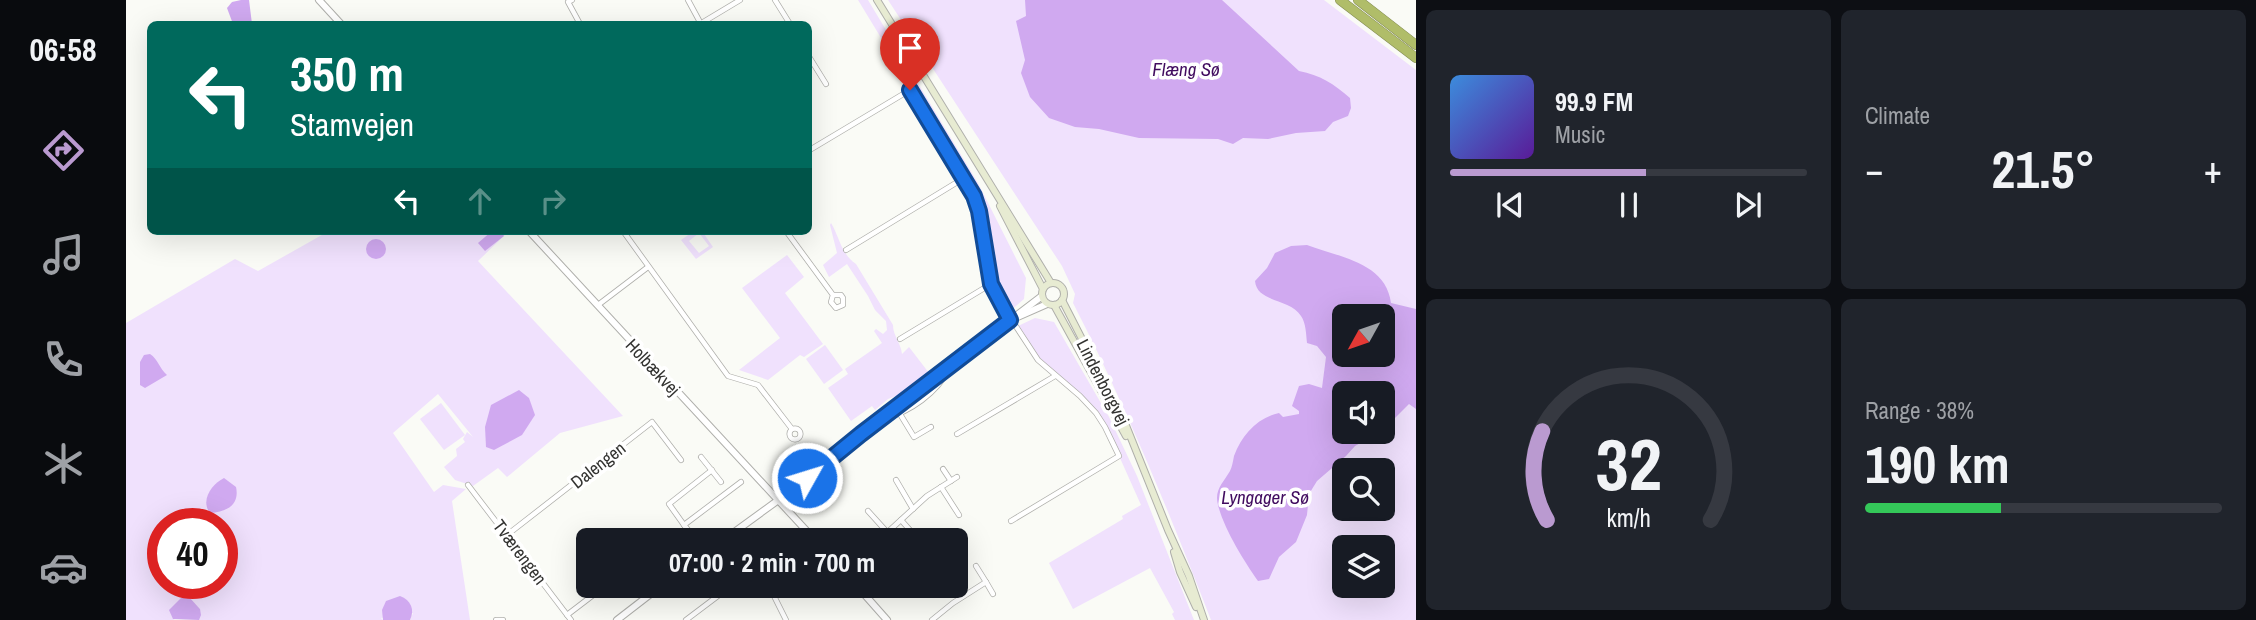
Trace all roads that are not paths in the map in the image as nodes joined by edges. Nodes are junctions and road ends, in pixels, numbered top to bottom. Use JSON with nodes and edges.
{"nodes":[{"id":1,"x":319,"y":0,"type":"edge"},
{"id":2,"x":572,"y":0,"type":"edge"},
{"id":3,"x":688,"y":0,"type":"edge"},
{"id":4,"x":740,"y":0,"type":"edge"},
{"id":5,"x":775,"y":0,"type":"edge"},
{"id":6,"x":877,"y":0,"type":"edge"},
{"id":7,"x":1340,"y":0,"type":"edge"},
{"id":8,"x":1358,"y":0,"type":"edge"},
{"id":9,"x":338,"y":21,"type":"edge"},
{"id":10,"x":578,"y":21,"type":"edge"},
{"id":11,"x":698,"y":21,"type":"edge"},
{"id":12,"x":705,"y":21,"type":"edge"},
{"id":13,"x":788,"y":21,"type":"edge"},
{"id":14,"x":1416,"y":45,"type":"edge"},
{"id":15,"x":1416,"y":58,"type":"edge"},
{"id":16,"x":812,"y":61,"type":"edge"},
{"id":17,"x":826,"y":84,"type":"dead end"},
{"id":18,"x":812,"y":149,"type":"edge"},
{"id":19,"x":985,"y":176,"type":"junction"},
{"id":20,"x":964,"y":178,"type":"junction"},
{"id":21,"x":533,"y":235,"type":"edge"},
{"id":22,"x":626,"y":235,"type":"edge"},
{"id":23,"x":789,"y":235,"type":"edge"},
{"id":24,"x":846,"y":250,"type":"dead end"},
{"id":25,"x":648,"y":267,"type":"junction"},
{"id":26,"x":1051,"y":283,"type":"junction"},
{"id":27,"x":991,"y":284,"type":"junction"},
{"id":28,"x":1042,"y":292,"type":"junction"},
{"id":29,"x":834,"y":295,"type":"dead end"},
{"id":30,"x":1062,"y":300,"type":"junction"},
{"id":31,"x":1050,"y":304,"type":"junction"},
{"id":32,"x":597,"y":306,"type":"junction"},
{"id":33,"x":1010,"y":320,"type":"junction"},
{"id":34,"x":900,"y":339,"type":"dead end"},
{"id":35,"x":948,"y":367,"type":"junction"},
{"id":36,"x":1055,"y":376,"type":"junction"},
{"id":37,"x":900,"y":414,"type":"junction"},
{"id":38,"x":881,"y":419,"type":"junction"},
{"id":39,"x":931,"y":427,"type":"dead end"},
{"id":40,"x":792,"y":429,"type":"dead end"},
{"id":41,"x":957,"y":434,"type":"dead end"},
{"id":42,"x":701,"y":457,"type":"dead end"},
{"id":43,"x":681,"y":460,"type":"dead end"},
{"id":44,"x":1142,"y":465,"type":"junction"},
{"id":45,"x":943,"y":469,"type":"dead end"},
{"id":46,"x":712,"y":470,"type":"junction"},
{"id":47,"x":957,"y":477,"type":"dead end"},
{"id":48,"x":896,"y":480,"type":"dead end"},
{"id":49,"x":951,"y":481,"type":"junction"},
{"id":50,"x":721,"y":482,"type":"dead end"},
{"id":51,"x":741,"y":482,"type":"dead end"},
{"id":52,"x":468,"y":485,"type":"dead end"},
{"id":53,"x":941,"y":487,"type":"junction"},
{"id":54,"x":779,"y":500,"type":"junction"},
{"id":55,"x":913,"y":509,"type":"junction"},
{"id":56,"x":868,"y":512,"type":"dead end"},
{"id":57,"x":958,"y":514,"type":"dead end"},
{"id":58,"x":901,"y":520,"type":"junction"},
{"id":59,"x":1011,"y":521,"type":"dead end"},
{"id":60,"x":684,"y":525,"type":"junction"},
{"id":61,"x":686,"y":528,"type":"edge"},
{"id":62,"x":740,"y":528,"type":"edge"},
{"id":63,"x":804,"y":528,"type":"edge"},
{"id":64,"x":883,"y":528,"type":"edge"},
{"id":65,"x":892,"y":528,"type":"edge"},
{"id":66,"x":908,"y":528,"type":"edge"},
{"id":67,"x":507,"y":535,"type":"junction"},
{"id":68,"x":976,"y":566,"type":"dead end"},
{"id":69,"x":986,"y":582,"type":"junction"},
{"id":70,"x":993,"y":594,"type":"dead end"},
{"id":71,"x":589,"y":598,"type":"edge"},
{"id":72,"x":645,"y":598,"type":"edge"},
{"id":73,"x":715,"y":598,"type":"edge"},
{"id":74,"x":775,"y":598,"type":"edge"},
{"id":75,"x":868,"y":598,"type":"edge"},
{"id":76,"x":567,"y":615,"type":"junction"},
{"id":77,"x":496,"y":620,"type":"edge"},
{"id":78,"x":503,"y":620,"type":"edge"},
{"id":79,"x":571,"y":620,"type":"edge"},
{"id":80,"x":617,"y":620,"type":"edge"},
{"id":81,"x":687,"y":620,"type":"edge"},
{"id":82,"x":786,"y":620,"type":"edge"},
{"id":83,"x":887,"y":620,"type":"edge"},
{"id":84,"x":932,"y":620,"type":"edge"},
{"id":85,"x":1203,"y":620,"type":"edge"}],
"edges":[{"from":1,"to":9,"type":"street"},
{"from":2,"to":10,"type":"street"},
{"from":3,"to":11,"type":"street"},
{"from":4,"to":12,"type":"street"},
{"from":5,"to":13,"type":"street"},
{"from":6,"to":19,"type":"main road"},
{"from":7,"to":15,"type":"highway"},
{"from":8,"to":14,"type":"highway"},
{"from":16,"to":17,"type":"street"},
{"from":18,"to":20,"type":"street"},
{"from":19,"to":26,"type":"main road"},
{"from":19,"to":28,"type":"main road"},
{"from":20,"to":24,"type":"street"},
{"from":20,"to":27,"type":"street"},
{"from":21,"to":32,"type":"street","name":"Holbækvej"},
{"from":22,"to":25,"type":"street"},
{"from":23,"to":29,"type":"street"},
{"from":25,"to":32,"type":"street"},
{"from":25,"to":40,"type":"street"},
{"from":26,"to":28,"type":"main road"},
{"from":26,"to":30,"type":"main road"},
{"from":27,"to":33,"type":"street"},
{"from":27,"to":34,"type":"street"},
{"from":28,"to":31,"type":"main road"},
{"from":28,"to":33,"type":"street"},
{"from":30,"to":31,"type":"main road"},
{"from":30,"to":44,"type":"main road","name":"Lindenborgvej"},
{"from":31,"to":33,"type":"street"},
{"from":31,"to":44,"type":"main road","name":"Lindenborgvej"},
{"from":32,"to":54,"type":"street","name":"Holbækvej"},
{"from":33,"to":35,"type":"street"},
{"from":33,"to":36,"type":"street"},
{"from":35,"to":37,"type":"street"},
{"from":35,"to":38,"type":"street"},
{"from":36,"to":41,"type":"street"},
{"from":36,"to":59,"type":"street"},
{"from":37,"to":38,"type":"street"},
{"from":37,"to":39,"type":"street"},
{"from":38,"to":54,"type":"street"},
{"from":42,"to":46,"type":"street"},
{"from":43,"to":67,"type":"street","name":"Dalengen"},
{"from":44,"to":85,"type":"main road","name":"Lindenborgvej"},
{"from":45,"to":49,"type":"street"},
{"from":46,"to":50,"type":"street"},
{"from":46,"to":60,"type":"street"},
{"from":47,"to":49,"type":"street"},
{"from":48,"to":55,"type":"street"},
{"from":49,"to":53,"type":"street"},
{"from":51,"to":60,"type":"street"},
{"from":52,"to":67,"type":"street","name":"Tværengen"},
{"from":53,"to":55,"type":"street"},
{"from":53,"to":57,"type":"street"},
{"from":54,"to":62,"type":"street"},
{"from":54,"to":63,"type":"street","name":"Holbækvej"},
{"from":55,"to":58,"type":"street"},
{"from":56,"to":64,"type":"street"},
{"from":58,"to":65,"type":"street"},
{"from":58,"to":66,"type":"street"},
{"from":60,"to":61,"type":"street"},
{"from":67,"to":76,"type":"street","name":"Tværengen"},
{"from":68,"to":69,"type":"street"},
{"from":69,"to":70,"type":"street"},
{"from":69,"to":84,"type":"street"},
{"from":71,"to":76,"type":"street"},
{"from":72,"to":80,"type":"street"},
{"from":73,"to":81,"type":"street"},
{"from":74,"to":82,"type":"street"},
{"from":75,"to":83,"type":"street"},
{"from":76,"to":79,"type":"street","name":"Tværengen"},
{"from":77,"to":78,"type":"street"}]}
